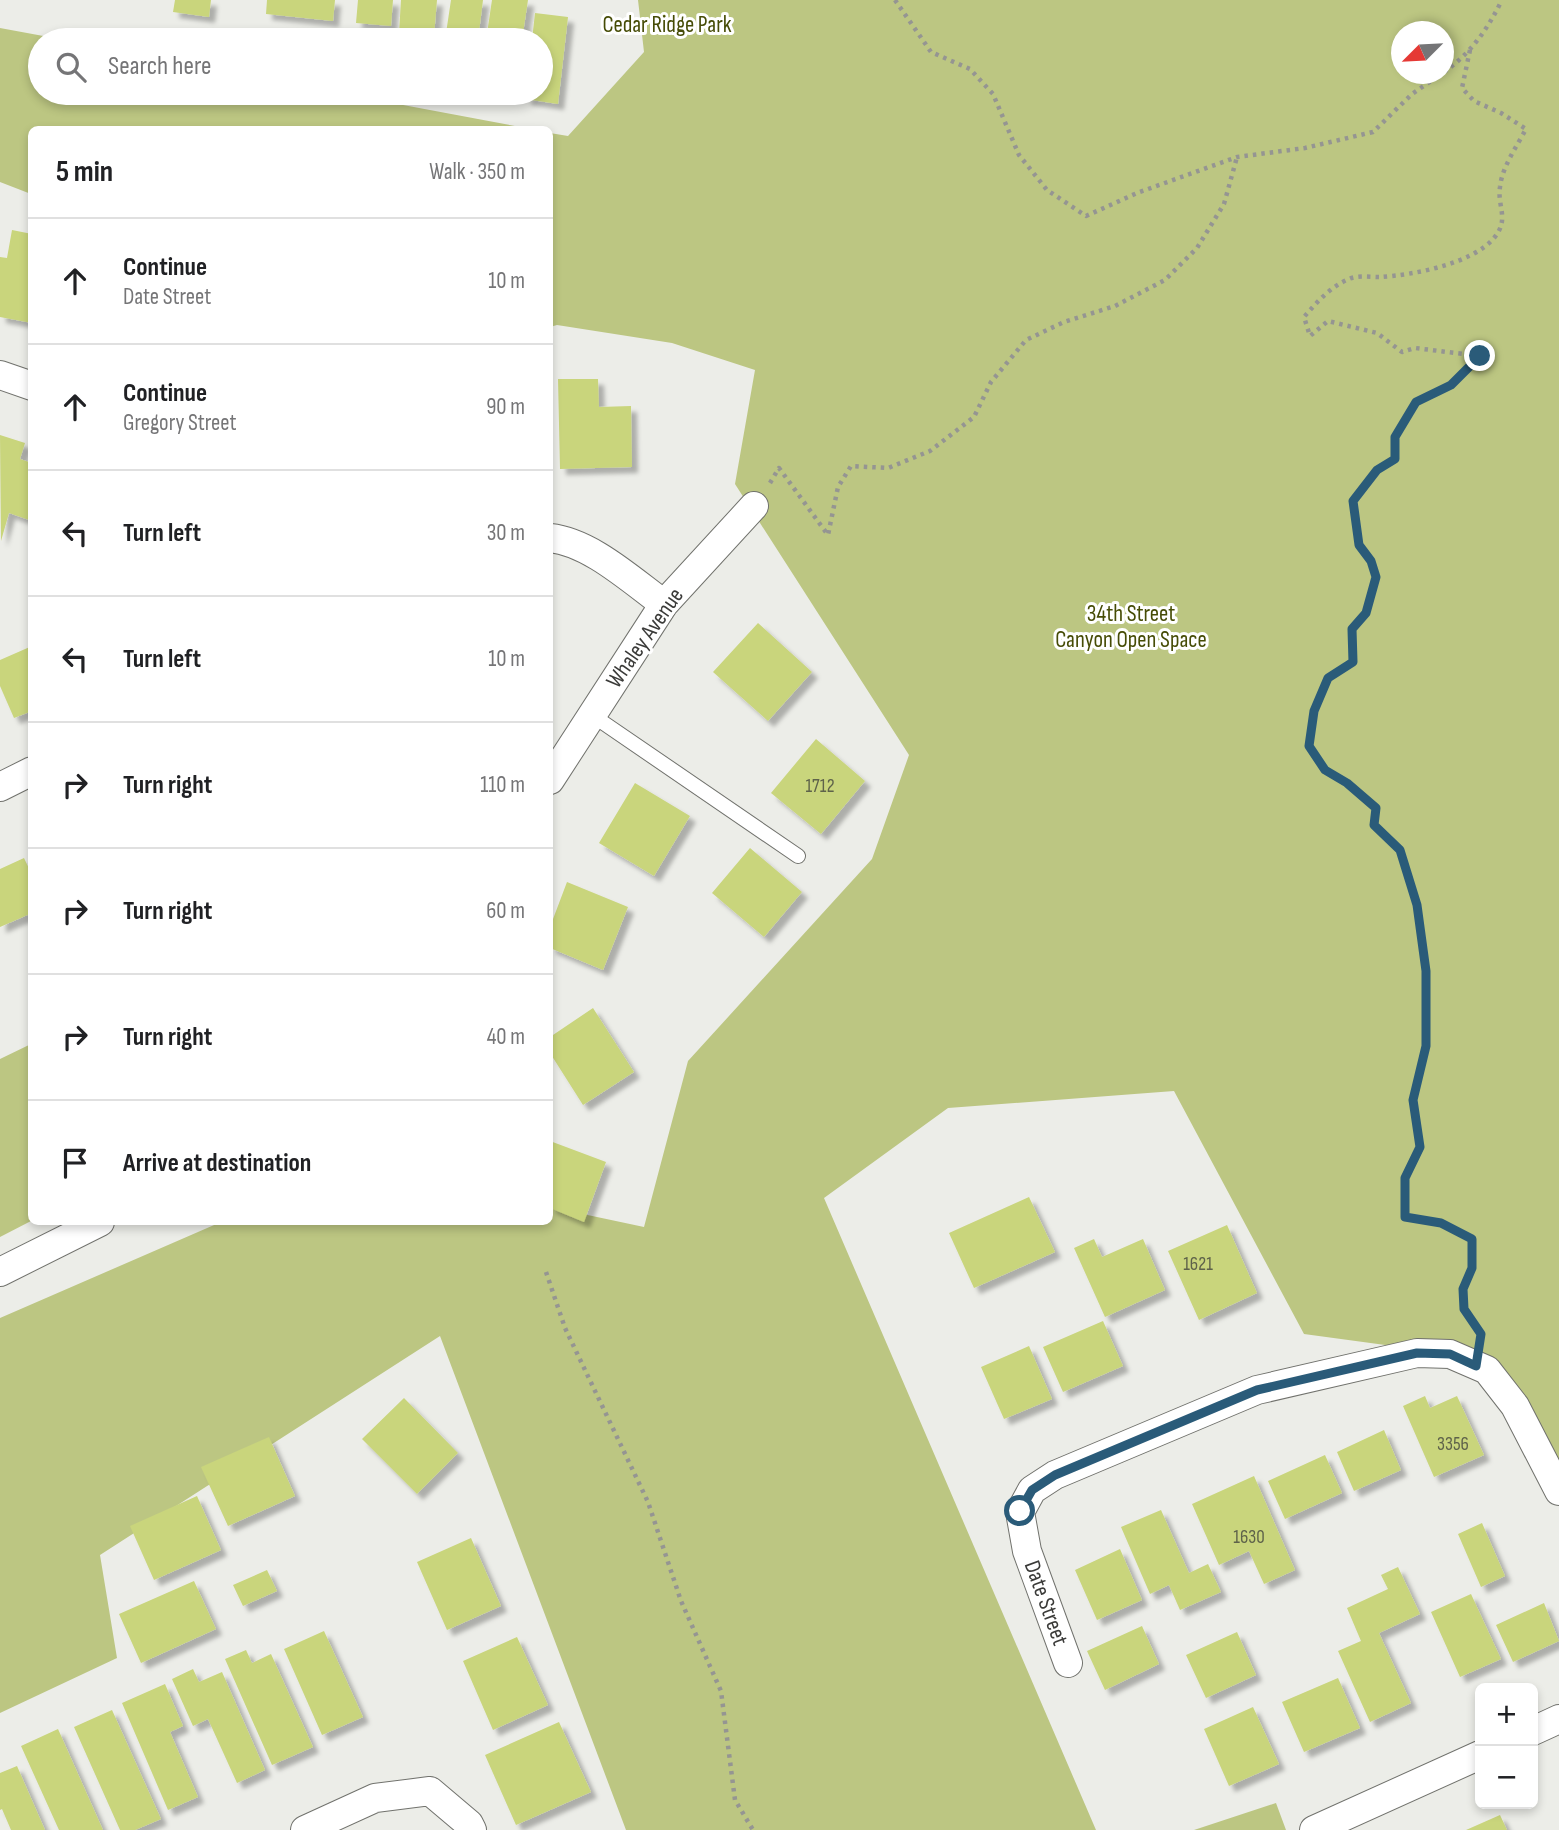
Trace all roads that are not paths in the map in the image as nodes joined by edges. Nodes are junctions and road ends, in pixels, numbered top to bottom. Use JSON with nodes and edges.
{"nodes":[{"id":1,"x":0,"y":375,"type":"edge"},
{"id":2,"x":28,"y":385,"type":"edge"},
{"id":3,"x":754,"y":506,"type":"road end"},
{"id":4,"x":553,"y":538,"type":"edge"},
{"id":5,"x":664,"y":604,"type":"junction"},
{"id":6,"x":592,"y":715,"type":"junction"},
{"id":7,"x":28,"y":773,"type":"edge"},
{"id":8,"x":553,"y":775,"type":"edge"},
{"id":9,"x":0,"y":787,"type":"edge"},
{"id":10,"x":798,"y":856,"type":"dead end"},
{"id":11,"x":94,"y":1225,"type":"edge"},
{"id":12,"x":0,"y":1272,"type":"edge"},
{"id":13,"x":1559,"y":1491,"type":"edge"},
{"id":14,"x":1068,"y":1663,"type":"dead end"},
{"id":15,"x":1559,"y":1719,"type":"edge"},
{"id":16,"x":1538,"y":1729,"type":"edge"},
{"id":17,"x":1475,"y":1757,"type":"edge"},
{"id":18,"x":305,"y":1830,"type":"edge"},
{"id":19,"x":472,"y":1830,"type":"edge"},
{"id":20,"x":1314,"y":1830,"type":"edge"}],
"edges":[{"from":1,"to":2,"type":"street"},
{"from":3,"to":5,"type":"street","name":"Whaley Avenue"},
{"from":4,"to":5,"type":"street"},
{"from":5,"to":6,"type":"street","name":"Whaley Avenue"},
{"from":6,"to":8,"type":"street","name":"Whaley Avenue"},
{"from":6,"to":10,"type":"lane"},
{"from":7,"to":9,"type":"street"},
{"from":11,"to":12,"type":"street"},
{"from":13,"to":14,"type":"street","name":"Date Street"},
{"from":15,"to":16,"type":"street"},
{"from":17,"to":20,"type":"street"},
{"from":18,"to":19,"type":"street"}]}
